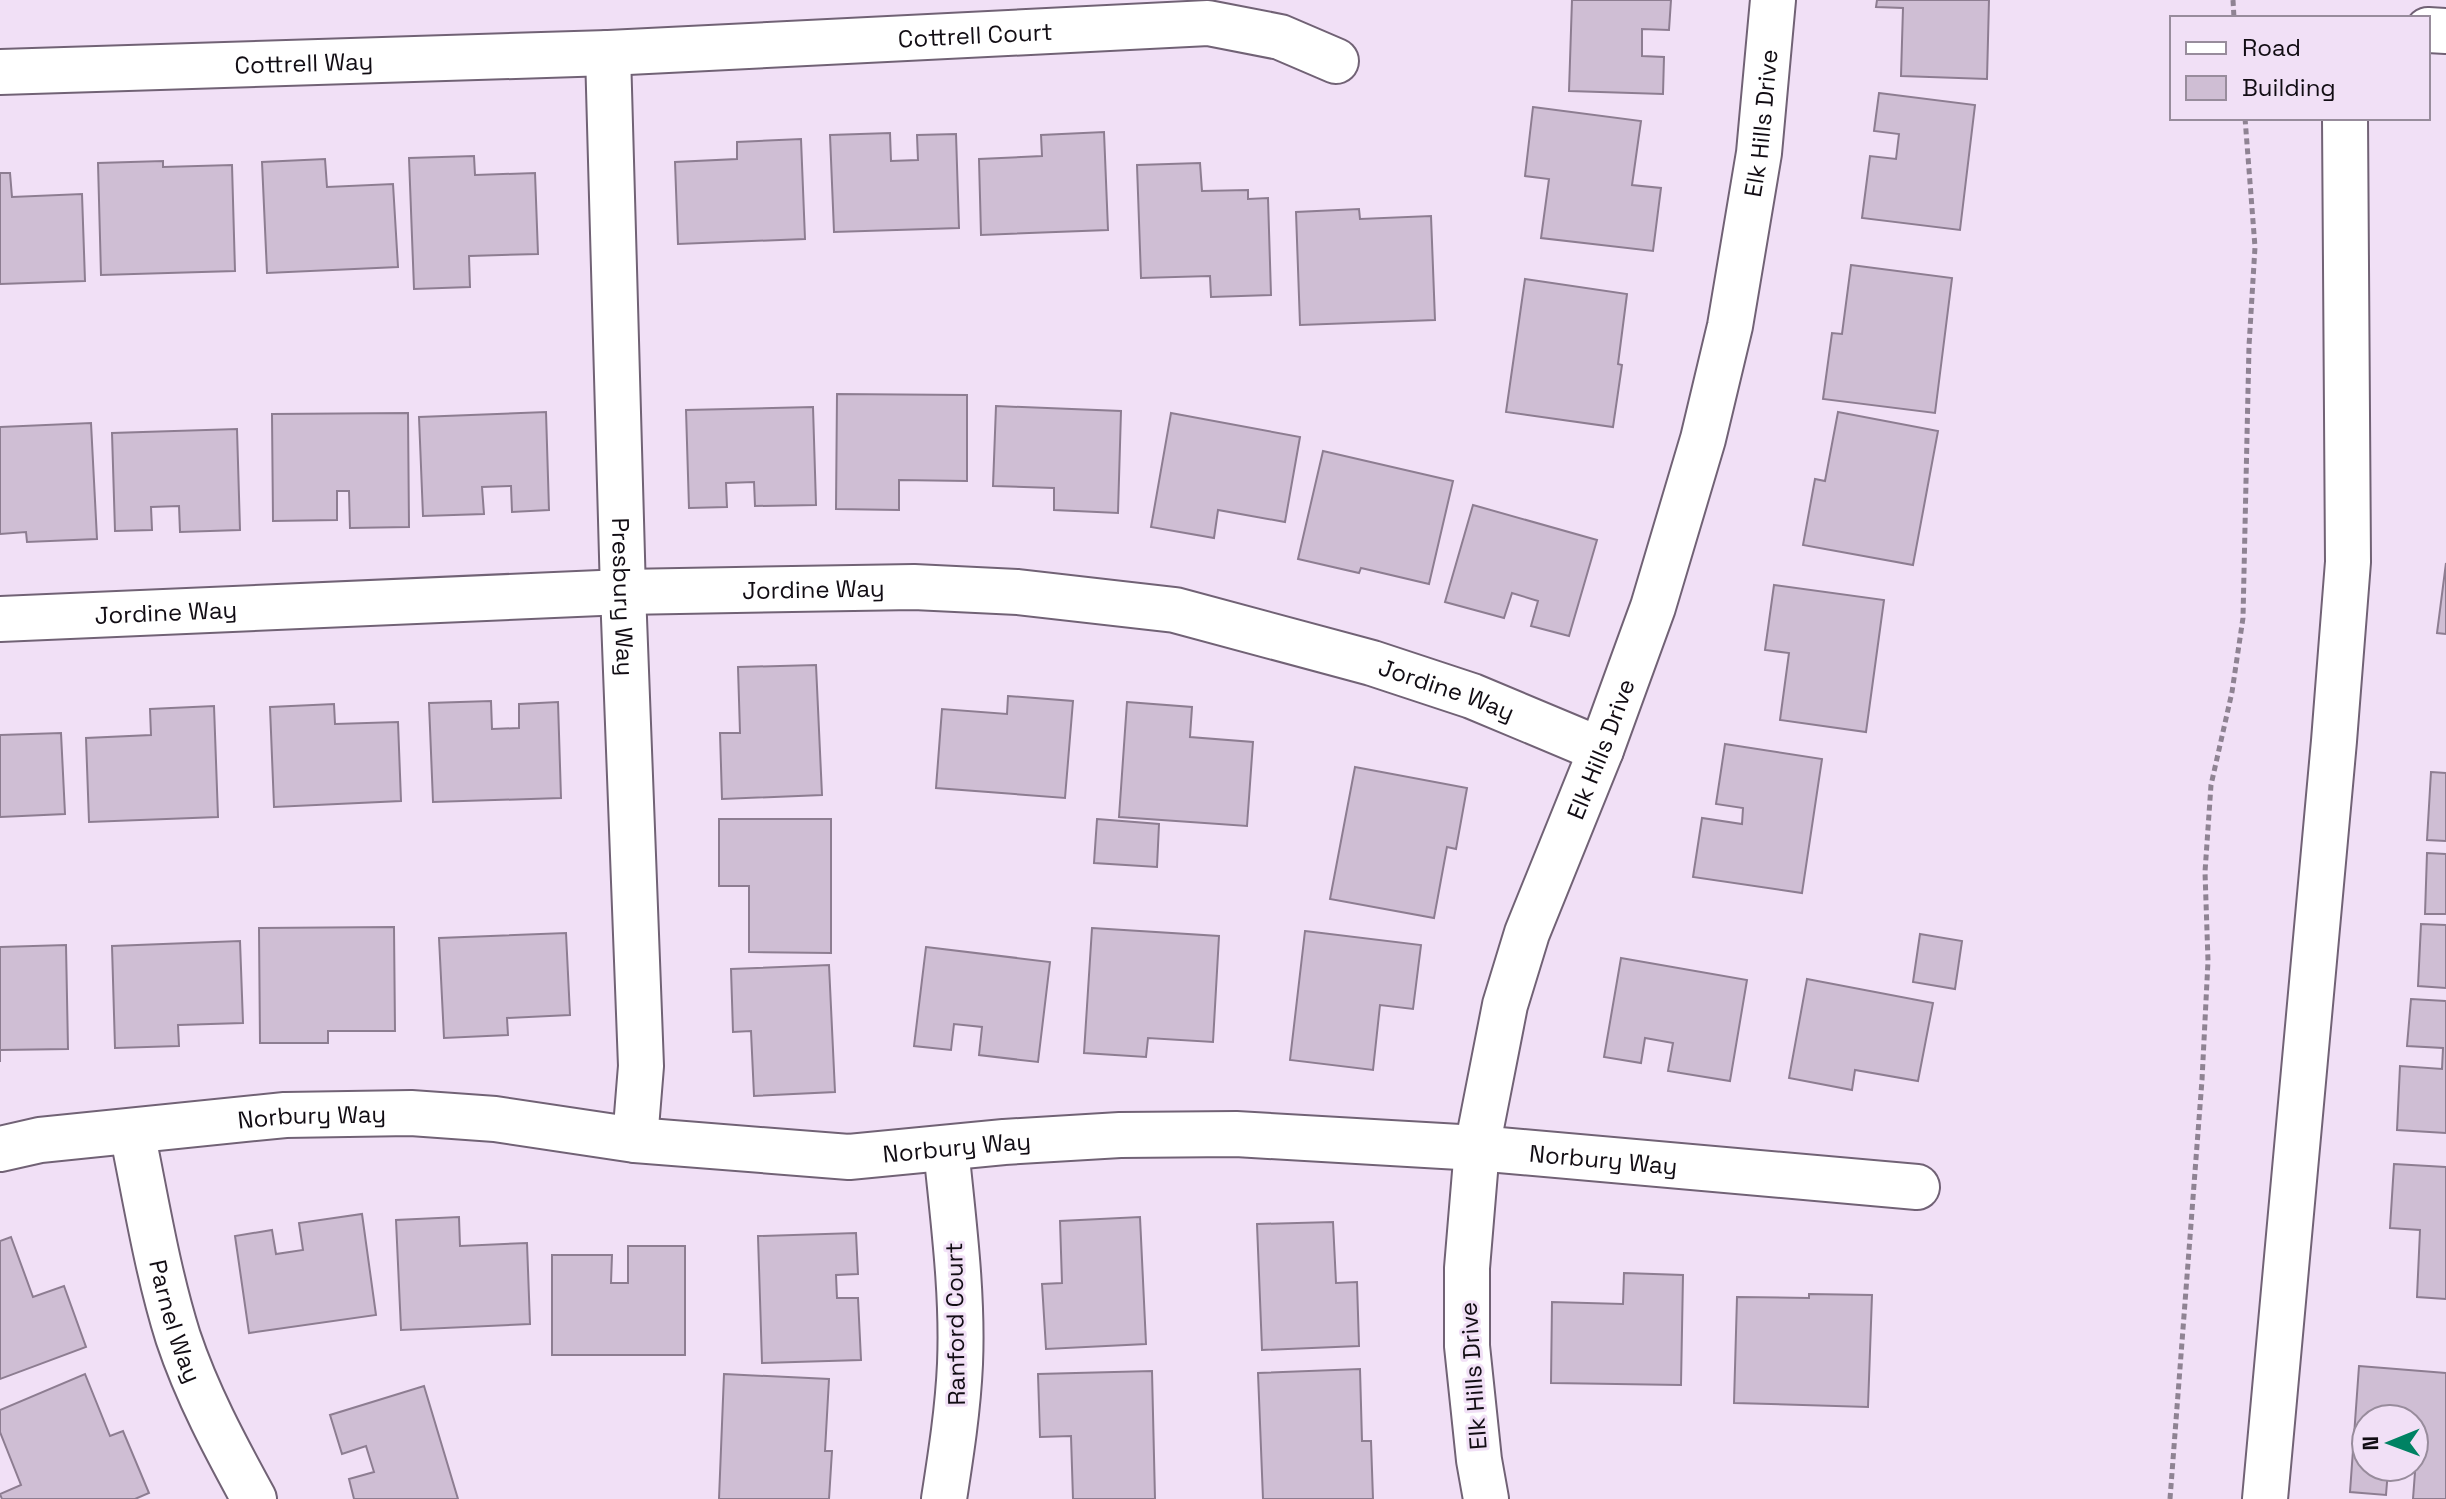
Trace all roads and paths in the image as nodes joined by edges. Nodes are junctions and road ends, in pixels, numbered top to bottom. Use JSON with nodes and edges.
{"nodes":[{"id":1,"x":1773,"y":0,"type":"edge"},
{"id":2,"x":608,"y":53,"type":"junction"},
{"id":3,"x":1336,"y":61,"type":"dead end"},
{"id":4,"x":0,"y":72,"type":"edge"},
{"id":5,"x":2245,"y":120,"type":"edge"},
{"id":6,"x":2345,"y":120,"type":"edge"},
{"id":7,"x":623,"y":592,"type":"junction"},
{"id":8,"x":0,"y":619,"type":"edge"},
{"id":9,"x":1601,"y":750,"type":"junction"},
{"id":10,"x":132,"y":1132,"type":"junction"},
{"id":11,"x":635,"y":1140,"type":"junction"},
{"id":12,"x":946,"y":1148,"type":"junction"},
{"id":13,"x":1477,"y":1148,"type":"junction"},
{"id":14,"x":0,"y":1149,"type":"edge"},
{"id":15,"x":1917,"y":1187,"type":"dead end"},
{"id":16,"x":254,"y":1499,"type":"edge"},
{"id":17,"x":944,"y":1499,"type":"edge"},
{"id":18,"x":1486,"y":1499,"type":"edge"},
{"id":19,"x":2170,"y":1499,"type":"edge"},
{"id":20,"x":2265,"y":1499,"type":"edge"}],
"edges":[{"from":1,"to":9,"type":"street","name":"Elk Hills Drive"},
{"from":2,"to":3,"type":"street","name":"Cottrell Court"},
{"from":2,"to":4,"type":"street","name":"Cottrell Way"},
{"from":2,"to":7,"type":"street","name":"Presbury Way"},
{"from":5,"to":19,"type":"path"},
{"from":6,"to":20,"type":"street"},
{"from":7,"to":8,"type":"street","name":"Jordine Way"},
{"from":7,"to":9,"type":"street","name":"Jordine Way"},
{"from":7,"to":11,"type":"street","name":"Presbury Way"},
{"from":9,"to":13,"type":"street","name":"Elk Hills Drive"},
{"from":10,"to":11,"type":"street","name":"Norbury Way"},
{"from":10,"to":14,"type":"street","name":"Norbury Way"},
{"from":10,"to":16,"type":"street","name":"Parnel Way"},
{"from":11,"to":12,"type":"street","name":"Norbury Way"},
{"from":12,"to":13,"type":"street","name":"Norbury Way"},
{"from":12,"to":17,"type":"street","name":"Ranford Court"},
{"from":13,"to":15,"type":"street","name":"Norbury Way"},
{"from":13,"to":18,"type":"street","name":"Elk Hills Drive"}]}
